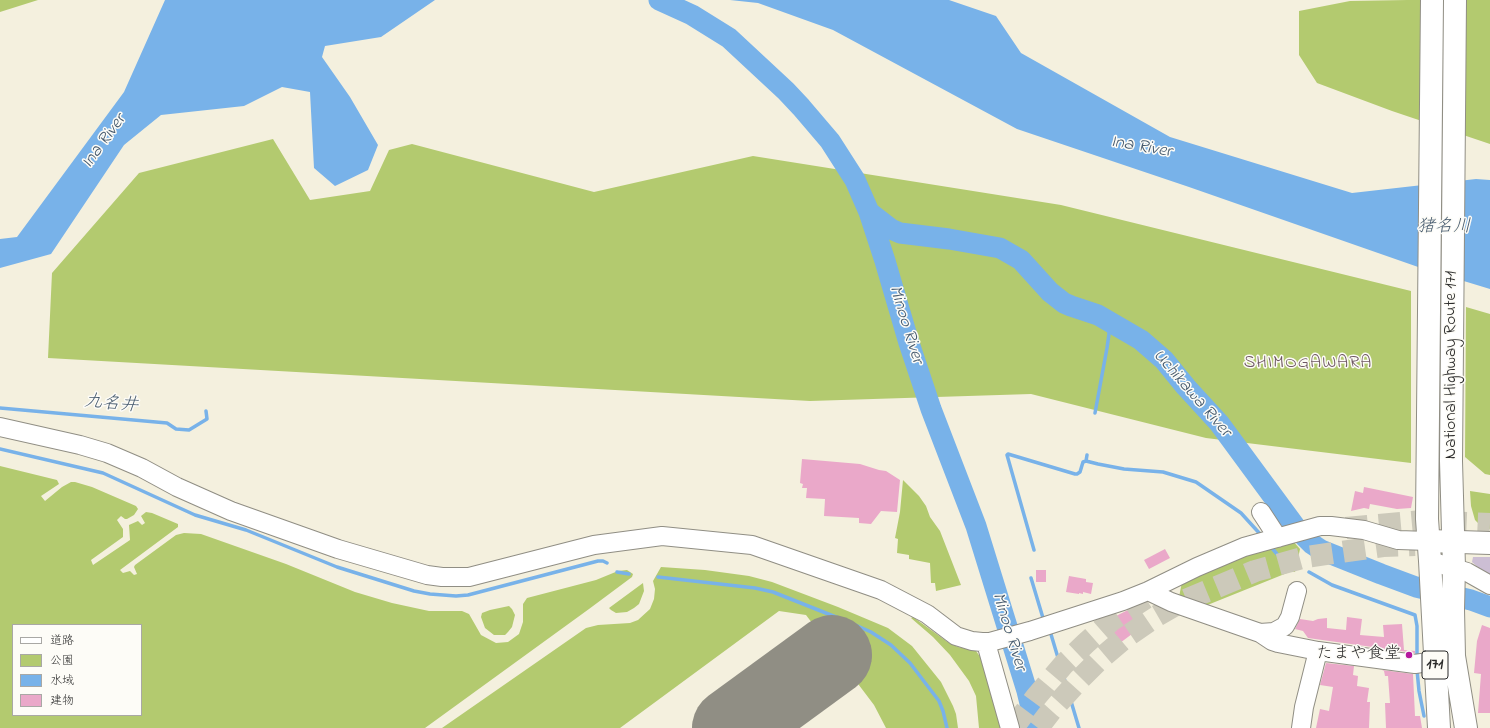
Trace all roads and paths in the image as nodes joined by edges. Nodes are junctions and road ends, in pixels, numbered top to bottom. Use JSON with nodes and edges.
{"nodes":[{"id":1,"x":1432,"y":0,"type":"edge"},
{"id":2,"x":1455,"y":0,"type":"edge"},
{"id":3,"x":0,"y":427,"type":"edge"},
{"id":4,"x":1261,"y":512,"type":"dead end"},
{"id":5,"x":1282,"y":537,"type":"junction"},
{"id":6,"x":1453,"y":541,"type":"junction"},
{"id":7,"x":1490,"y":543,"type":"edge"},
{"id":8,"x":1430,"y":558,"type":"junction"},
{"id":9,"x":1454,"y":573,"type":"junction"},
{"id":10,"x":1490,"y":585,"type":"edge"},
{"id":11,"x":1148,"y":591,"type":"junction"},
{"id":12,"x":1297,"y":591,"type":"dead end"},
{"id":13,"x":1260,"y":633,"type":"junction"},
{"id":14,"x":988,"y":642,"type":"junction"},
{"id":15,"x":1318,"y":651,"type":"junction"},
{"id":16,"x":1445,"y":659,"type":"junction"},
{"id":17,"x":1010,"y":728,"type":"edge"},
{"id":18,"x":1301,"y":728,"type":"edge"},
{"id":19,"x":1439,"y":728,"type":"edge"},
{"id":20,"x":1457,"y":728,"type":"edge"},
{"id":21,"x":1466,"y":728,"type":"edge"}],
"edges":[{"from":1,"to":8,"type":"main road","name":"National Highway Route 171","number":"171"},
{"from":2,"to":6,"type":"main road","name":"National Highway Route 171","number":"171"},
{"from":3,"to":14,"type":"street"},
{"from":4,"to":5,"type":"street"},
{"from":5,"to":8,"type":"street"},
{"from":5,"to":11,"type":"street"},
{"from":6,"to":7,"type":"main road"},
{"from":6,"to":8,"type":"main road"},
{"from":6,"to":9,"type":"main road","name":"National Highway Route 171","number":"171"},
{"from":8,"to":9,"type":"street"},
{"from":8,"to":16,"type":"main road","name":"National Highway Route 171","number":"171"},
{"from":9,"to":10,"type":"street"},
{"from":9,"to":16,"type":"main road","name":"National Highway Route 171","number":"171"},
{"from":11,"to":13,"type":"street"},
{"from":11,"to":14,"type":"street"},
{"from":12,"to":13,"type":"street"},
{"from":13,"to":15,"type":"street"},
{"from":14,"to":17,"type":"street"},
{"from":15,"to":16,"type":"street"},
{"from":15,"to":18,"type":"street"},
{"from":16,"to":19,"type":"main road","name":"National Highway Route 171","number":"171"},
{"from":16,"to":20,"type":"main road"},
{"from":16,"to":21,"type":"main road","name":"National Highway Route 171","number":"171"}]}
